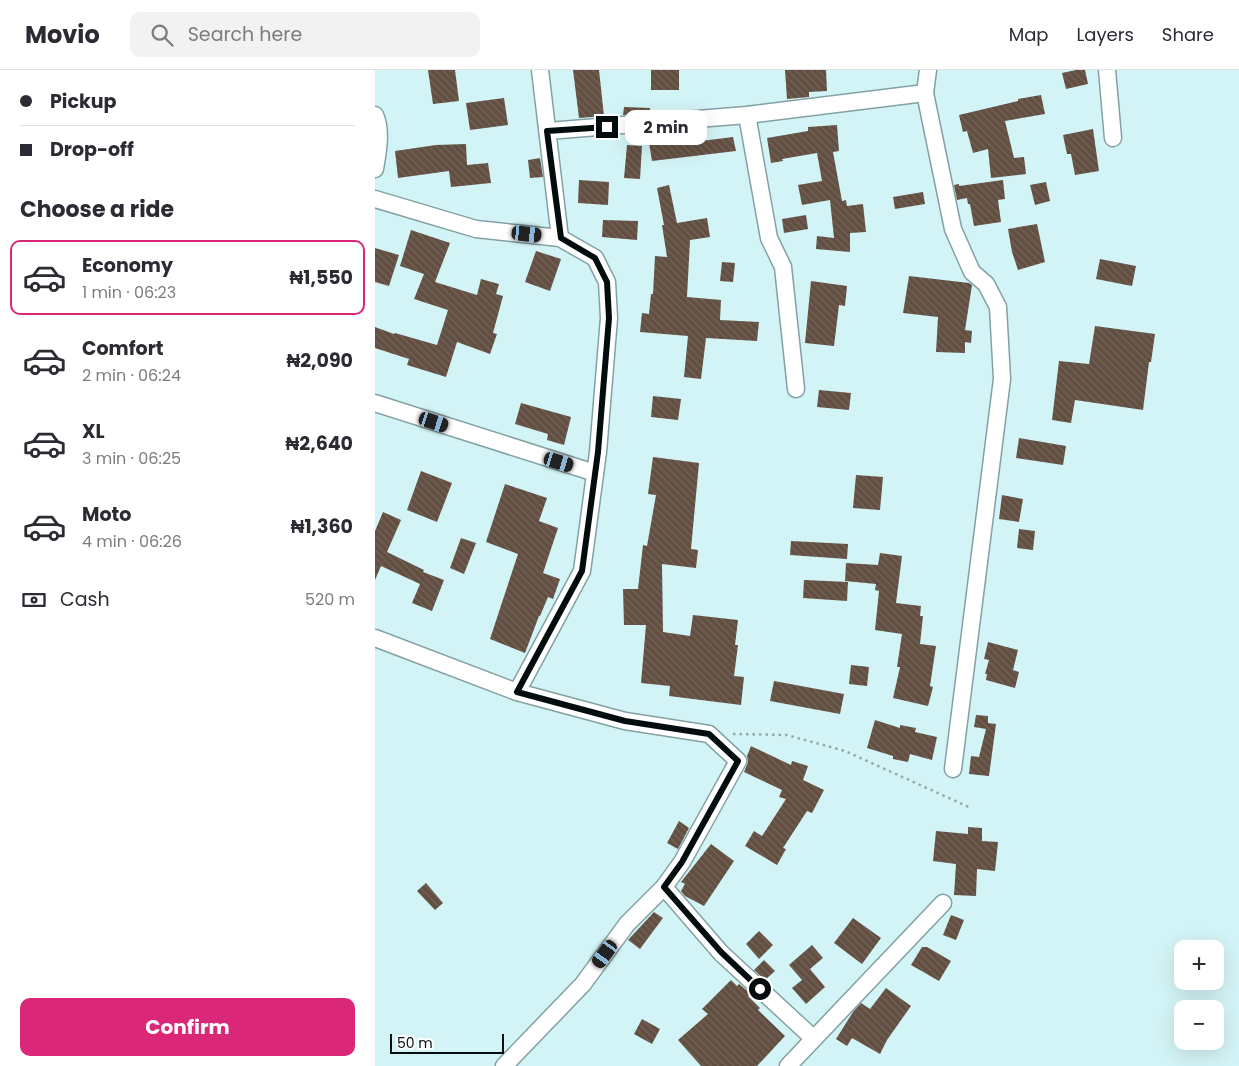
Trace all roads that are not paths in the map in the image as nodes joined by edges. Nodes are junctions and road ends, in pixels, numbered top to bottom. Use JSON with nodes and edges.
{"nodes":[{"id":1,"x":540,"y":70,"type":"edge"},
{"id":2,"x":928,"y":70,"type":"edge"},
{"id":3,"x":1107,"y":70,"type":"edge"},
{"id":4,"x":925,"y":94,"type":"junction"},
{"id":5,"x":375,"y":115,"type":"edge"},
{"id":6,"x":747,"y":115,"type":"junction"},
{"id":7,"x":547,"y":131,"type":"junction"},
{"id":8,"x":1113,"y":138,"type":"dead end"},
{"id":9,"x":375,"y":168,"type":"edge"},
{"id":10,"x":375,"y":199,"type":"edge"},
{"id":11,"x":561,"y":238,"type":"junction"},
{"id":12,"x":796,"y":389,"type":"dead end"},
{"id":13,"x":375,"y":403,"type":"edge"},
{"id":14,"x":595,"y":473,"type":"junction"},
{"id":15,"x":375,"y":638,"type":"edge"},
{"id":16,"x":517,"y":692,"type":"junction"},
{"id":17,"x":953,"y":769,"type":"dead end"},
{"id":18,"x":664,"y":887,"type":"junction"},
{"id":19,"x":943,"y":903,"type":"dead end"},
{"id":20,"x":813,"y":1038,"type":"junction"},
{"id":21,"x":504,"y":1066,"type":"edge"},
{"id":22,"x":788,"y":1066,"type":"edge"}],
"edges":[{"from":1,"to":7,"type":"street"},
{"from":2,"to":4,"type":"street"},
{"from":3,"to":8,"type":"street"},
{"from":4,"to":6,"type":"street"},
{"from":4,"to":17,"type":"street"},
{"from":5,"to":9,"type":"street"},
{"from":6,"to":7,"type":"street"},
{"from":6,"to":12,"type":"street"},
{"from":7,"to":11,"type":"street"},
{"from":10,"to":11,"type":"street"},
{"from":11,"to":14,"type":"street"},
{"from":13,"to":14,"type":"street"},
{"from":14,"to":16,"type":"street"},
{"from":15,"to":16,"type":"street"},
{"from":16,"to":18,"type":"street"},
{"from":18,"to":20,"type":"street"},
{"from":18,"to":21,"type":"street"},
{"from":19,"to":20,"type":"street"},
{"from":20,"to":22,"type":"street"}]}
